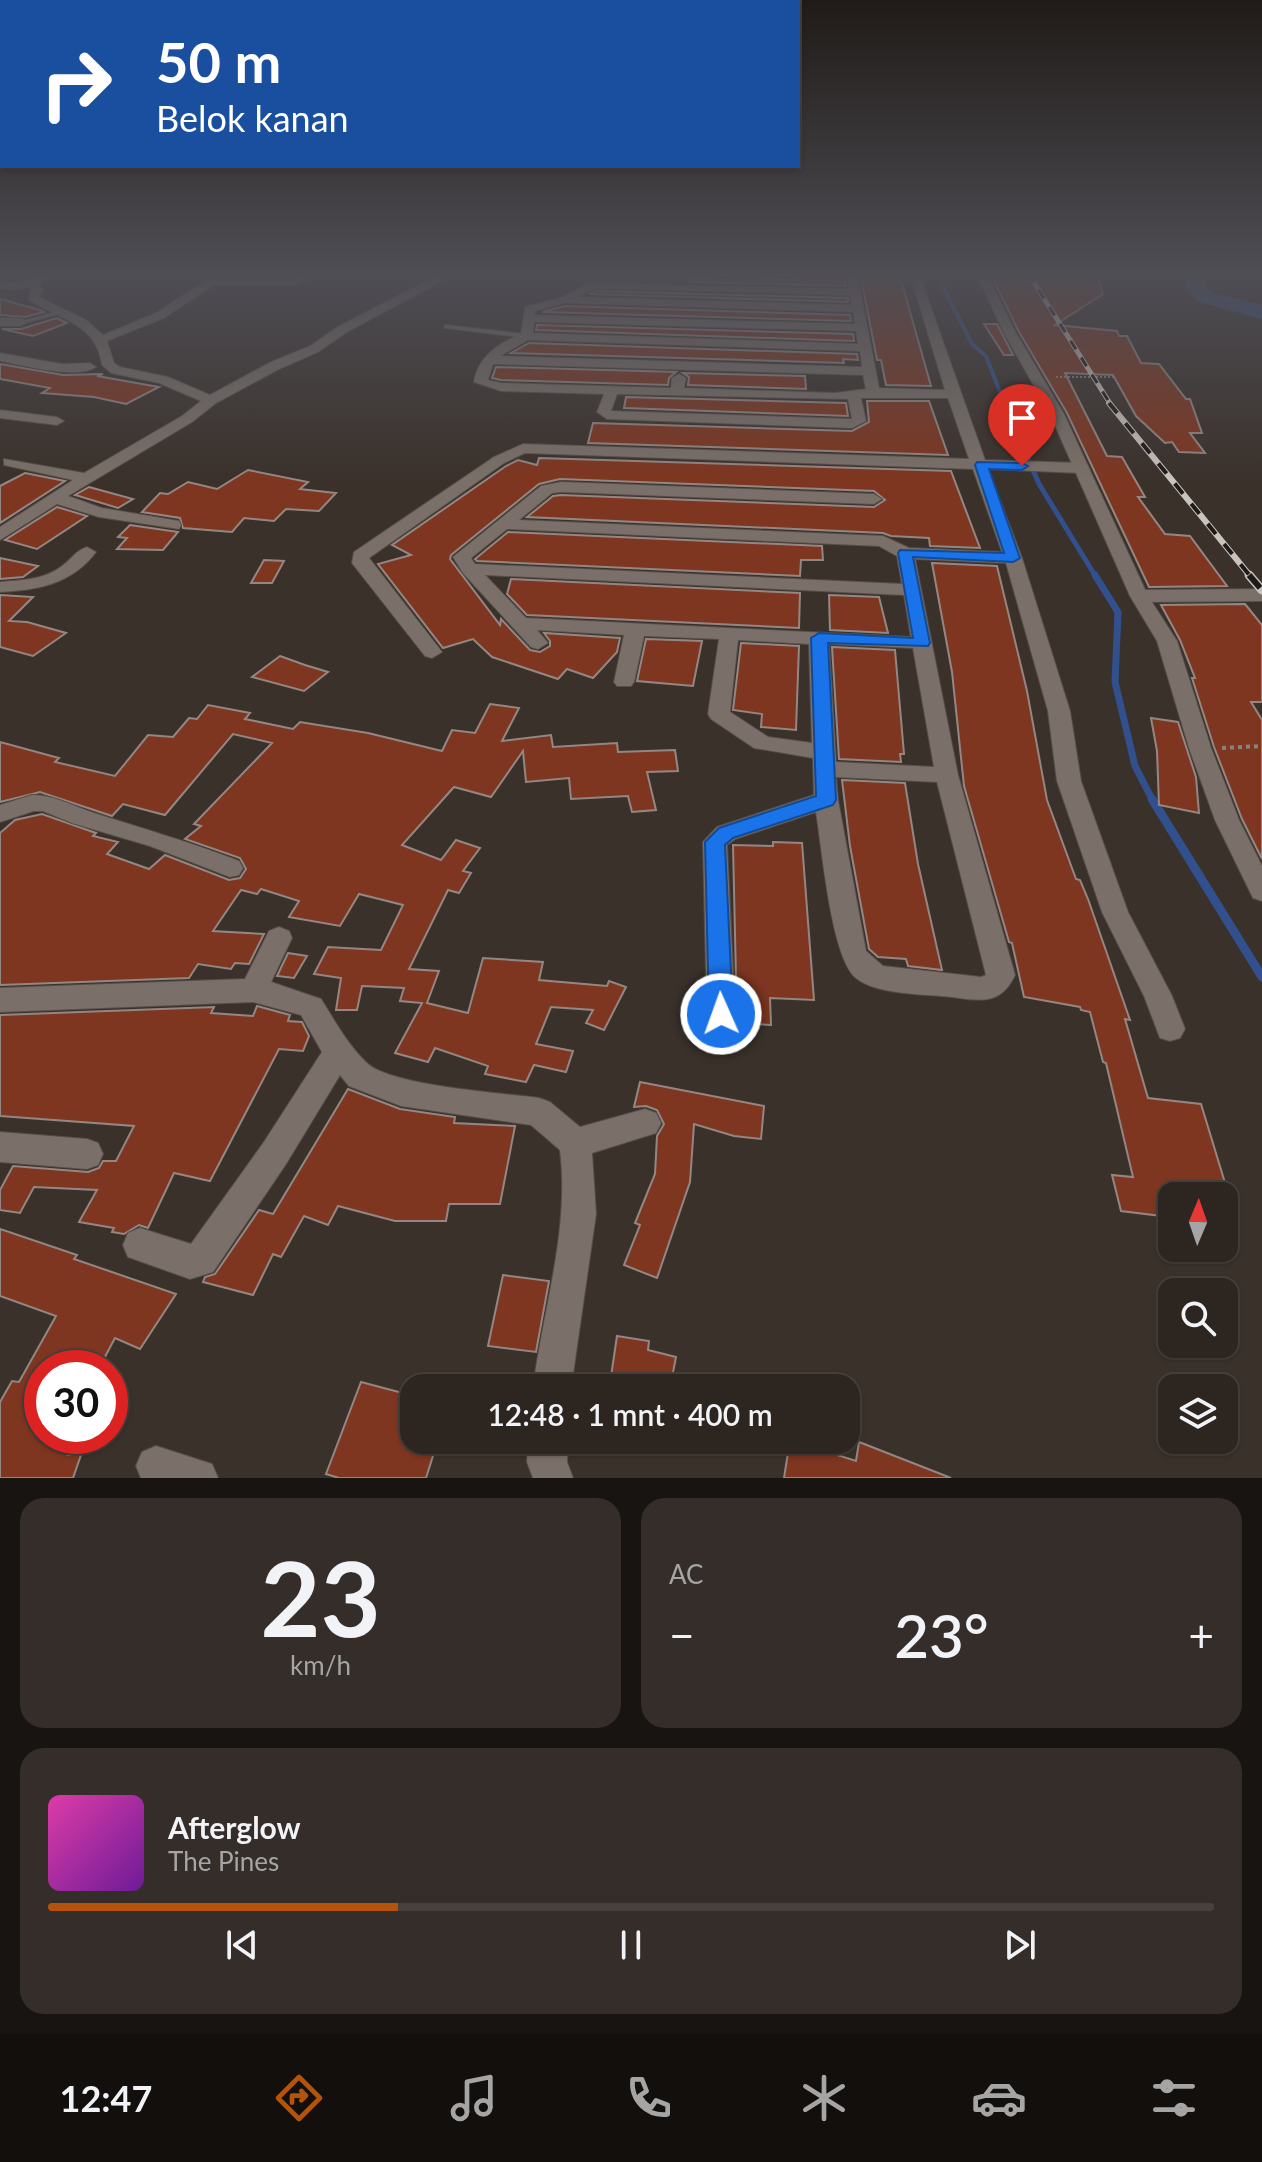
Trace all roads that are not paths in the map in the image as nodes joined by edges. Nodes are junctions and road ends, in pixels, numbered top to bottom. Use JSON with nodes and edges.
{"nodes":[{"id":1,"x":103,"y":342,"type":"edge"},
{"id":2,"x":324,"y":342,"type":"edge"},
{"id":3,"x":511,"y":342,"type":"edge"},
{"id":4,"x":683,"y":342,"type":"joint"},
{"id":5,"x":865,"y":342,"type":"edge"},
{"id":6,"x":936,"y":342,"type":"edge"},
{"id":7,"x":1016,"y":342,"type":"edge"},
{"id":8,"x":866,"y":348,"type":"junction"},
{"id":9,"x":0,"y":357,"type":"edge"},
{"id":10,"x":492,"y":360,"type":"junction"},
{"id":11,"x":107,"y":361,"type":"junction"},
{"id":12,"x":680,"y":365,"type":"junction"},
{"id":13,"x":90,"y":367,"type":"junction"},
{"id":14,"x":870,"y":371,"type":"junction"},
{"id":15,"x":54,"y":384,"type":"dead end"},
{"id":16,"x":613,"y":388,"type":"junction"},
{"id":17,"x":677,"y":392,"type":"junction"},
{"id":18,"x":873,"y":392,"type":"junction"},
{"id":19,"x":953,"y":394,"type":"junction"},
{"id":20,"x":854,"y":396,"type":"junction"},
{"id":21,"x":211,"y":400,"type":"junction"},
{"id":22,"x":0,"y":414,"type":"edge"},
{"id":23,"x":57,"y":421,"type":"dead end"},
{"id":24,"x":9,"y":462,"type":"dead end"},
{"id":25,"x":991,"y":465,"type":"junction"},
{"id":26,"x":1081,"y":468,"type":"junction"},
{"id":27,"x":87,"y":478,"type":"junction"},
{"id":28,"x":56,"y":498,"type":"junction"},
{"id":29,"x":877,"y":513,"type":"junction"},
{"id":30,"x":505,"y":524,"type":"junction"},
{"id":31,"x":173,"y":525,"type":"dead end"},
{"id":32,"x":0,"y":535,"type":"edge"},
{"id":33,"x":87,"y":552,"type":"dead end"},
{"id":34,"x":905,"y":553,"type":"junction"},
{"id":35,"x":1013,"y":558,"type":"junction"},
{"id":36,"x":469,"y":569,"type":"junction"},
{"id":37,"x":0,"y":587,"type":"edge"},
{"id":38,"x":912,"y":590,"type":"junction"},
{"id":39,"x":1262,"y":595,"type":"edge"},
{"id":40,"x":1139,"y":596,"type":"junction"},
{"id":41,"x":522,"y":624,"type":"junction"},
{"id":42,"x":635,"y":630,"type":"junction"},
{"id":43,"x":729,"y":634,"type":"junction"},
{"id":44,"x":819,"y":638,"type":"junction"},
{"id":45,"x":538,"y":643,"type":"dead end"},
{"id":46,"x":922,"y":643,"type":"junction"},
{"id":47,"x":432,"y":652,"type":"dead end"},
{"id":48,"x":624,"y":682,"type":"dead end"},
{"id":49,"x":824,"y":760,"type":"junction"},
{"id":50,"x":947,"y":775,"type":"junction"},
{"id":51,"x":826,"y":800,"type":"junction"},
{"id":52,"x":0,"y":814,"type":"edge"},
{"id":53,"x":230,"y":868,"type":"dead end"},
{"id":54,"x":1261,"y":887,"type":"edge"},
{"id":55,"x":279,"y":938,"type":"dead end"},
{"id":56,"x":253,"y":990,"type":"junction"},
{"id":57,"x":0,"y":1000,"type":"edge"},
{"id":58,"x":721,"y":1014,"type":"dead end"},
{"id":59,"x":1170,"y":1029,"type":"dead end"},
{"id":60,"x":338,"y":1052,"type":"junction"},
{"id":61,"x":645,"y":1123,"type":"dead end"},
{"id":62,"x":575,"y":1143,"type":"junction"},
{"id":63,"x":0,"y":1147,"type":"edge"},
{"id":64,"x":87,"y":1154,"type":"dead end"},
{"id":65,"x":140,"y":1245,"type":"dead end"},
{"id":66,"x":554,"y":1374,"type":"edge"},
{"id":67,"x":547,"y":1454,"type":"edge"},
{"id":68,"x":156,"y":1466,"type":"dead end"},
{"id":69,"x":198,"y":1478,"type":"edge"},
{"id":70,"x":553,"y":1478,"type":"edge"}],
"edges":[{"from":1,"to":11,"type":"street"},
{"from":2,"to":21,"type":"street"},
{"from":3,"to":10,"type":"street"},
{"from":4,"to":8,"type":"street"},
{"from":4,"to":12,"type":"street"},
{"from":5,"to":8,"type":"street"},
{"from":6,"to":19,"type":"street"},
{"from":7,"to":26,"type":"street"},
{"from":8,"to":14,"type":"street"},
{"from":9,"to":13,"type":"street"},
{"from":10,"to":12,"type":"street"},
{"from":10,"to":16,"type":"street"},
{"from":11,"to":13,"type":"street"},
{"from":11,"to":21,"type":"street"},
{"from":12,"to":14,"type":"street"},
{"from":12,"to":17,"type":"street"},
{"from":13,"to":15,"type":"street"},
{"from":14,"to":18,"type":"street"},
{"from":16,"to":17,"type":"street"},
{"from":16,"to":20,"type":"street"},
{"from":17,"to":20,"type":"street"},
{"from":18,"to":19,"type":"street"},
{"from":18,"to":20,"type":"street"},
{"from":19,"to":25,"type":"street"},
{"from":21,"to":27,"type":"street"},
{"from":22,"to":23,"type":"street"},
{"from":24,"to":27,"type":"street"},
{"from":25,"to":26,"type":"street"},
{"from":25,"to":35,"type":"street"},
{"from":25,"to":47,"type":"street"},
{"from":26,"to":40,"type":"street"},
{"from":27,"to":28,"type":"street"},
{"from":28,"to":31,"type":"street"},
{"from":28,"to":32,"type":"street"},
{"from":29,"to":30,"type":"street"},
{"from":29,"to":30,"type":"street"},
{"from":29,"to":34,"type":"street"},
{"from":30,"to":36,"type":"street"},
{"from":33,"to":37,"type":"street"},
{"from":34,"to":35,"type":"street"},
{"from":34,"to":38,"type":"street"},
{"from":35,"to":59,"type":"street"},
{"from":36,"to":38,"type":"street"},
{"from":36,"to":41,"type":"street"},
{"from":38,"to":46,"type":"street"},
{"from":39,"to":40,"type":"street"},
{"from":40,"to":54,"type":"street"},
{"from":41,"to":42,"type":"street"},
{"from":41,"to":45,"type":"street"},
{"from":42,"to":43,"type":"street"},
{"from":42,"to":48,"type":"street"},
{"from":43,"to":44,"type":"street"},
{"from":43,"to":49,"type":"street"},
{"from":44,"to":46,"type":"street"},
{"from":44,"to":49,"type":"street"},
{"from":46,"to":50,"type":"street"},
{"from":49,"to":50,"type":"street"},
{"from":49,"to":51,"type":"street"},
{"from":50,"to":51,"type":"street"},
{"from":51,"to":58,"type":"street"},
{"from":52,"to":53,"type":"street"},
{"from":55,"to":56,"type":"street"},
{"from":56,"to":57,"type":"street"},
{"from":56,"to":60,"type":"street"},
{"from":60,"to":62,"type":"street"},
{"from":60,"to":65,"type":"street"},
{"from":61,"to":62,"type":"street"},
{"from":62,"to":66,"type":"street"},
{"from":63,"to":64,"type":"street"},
{"from":67,"to":70,"type":"street"},
{"from":68,"to":69,"type":"street"}]}
